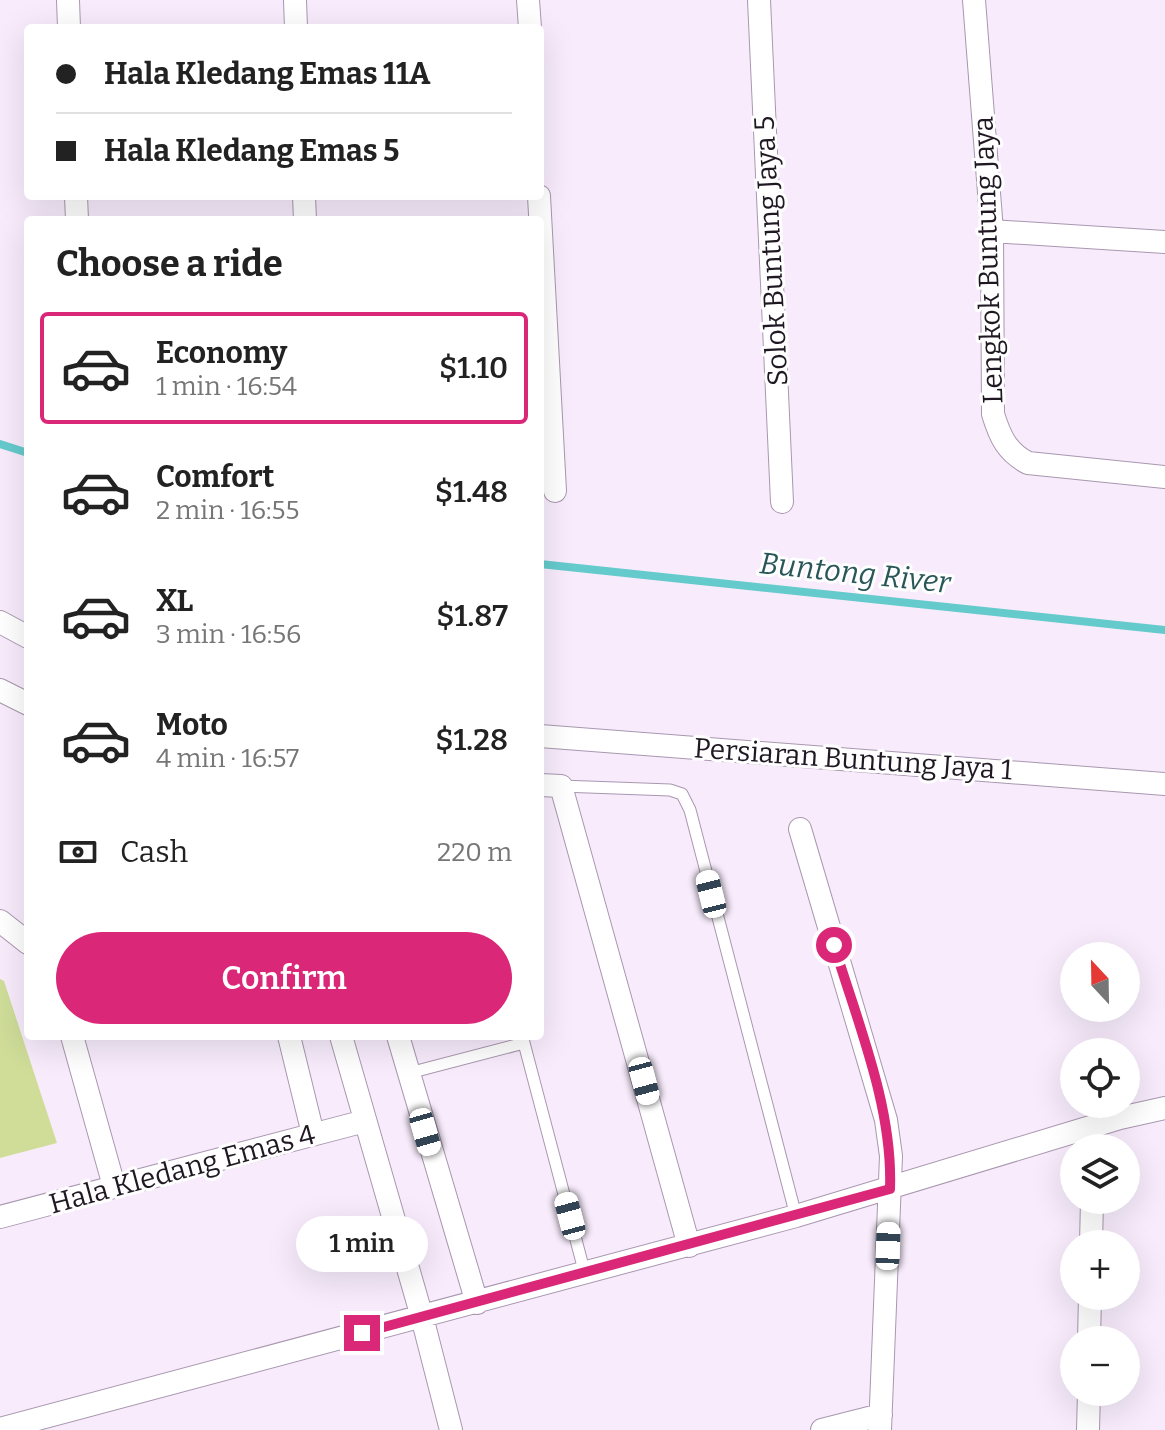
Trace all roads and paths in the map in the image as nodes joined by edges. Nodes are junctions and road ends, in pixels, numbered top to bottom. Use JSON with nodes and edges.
{"nodes":[{"id":1,"x":68,"y":0,"type":"edge"},
{"id":2,"x":295,"y":0,"type":"edge"},
{"id":3,"x":528,"y":0,"type":"edge"},
{"id":4,"x":759,"y":0,"type":"edge"},
{"id":5,"x":974,"y":0,"type":"edge"},
{"id":6,"x":69,"y":24,"type":"edge"},
{"id":7,"x":296,"y":24,"type":"edge"},
{"id":8,"x":530,"y":24,"type":"edge"},
{"id":9,"x":992,"y":231,"type":"junction"},
{"id":10,"x":1165,"y":242,"type":"edge"},
{"id":11,"x":544,"y":288,"type":"edge"},
{"id":12,"x":1165,"y":477,"type":"edge"},
{"id":13,"x":555,"y":491,"type":"dead end"},
{"id":14,"x":782,"y":502,"type":"dead end"},
{"id":15,"x":0,"y":622,"type":"edge"},
{"id":16,"x":24,"y":635,"type":"edge"},
{"id":17,"x":0,"y":690,"type":"edge"},
{"id":18,"x":24,"y":702,"type":"edge"},
{"id":19,"x":544,"y":736,"type":"edge"},
{"id":20,"x":1165,"y":784,"type":"edge"},
{"id":21,"x":551,"y":786,"type":"edge"},
{"id":22,"x":800,"y":829,"type":"dead end"},
{"id":23,"x":0,"y":921,"type":"edge"},
{"id":24,"x":24,"y":940,"type":"edge"},
{"id":25,"x":73,"y":1040,"type":"edge"},
{"id":26,"x":290,"y":1040,"type":"edge"},
{"id":27,"x":342,"y":1040,"type":"edge"},
{"id":28,"x":399,"y":1040,"type":"edge"},
{"id":29,"x":521,"y":1040,"type":"edge"},
{"id":30,"x":524,"y":1040,"type":"edge"},
{"id":31,"x":409,"y":1073,"type":"junction"},
{"id":32,"x":1165,"y":1108,"type":"edge"},
{"id":33,"x":365,"y":1121,"type":"junction"},
{"id":34,"x":313,"y":1134,"type":"junction"},
{"id":35,"x":1092,"y":1134,"type":"edge"},
{"id":36,"x":1060,"y":1144,"type":"edge"},
{"id":37,"x":114,"y":1186,"type":"junction"},
{"id":38,"x":890,"y":1189,"type":"junction"},
{"id":39,"x":796,"y":1216,"type":"junction"},
{"id":40,"x":0,"y":1217,"type":"edge"},
{"id":41,"x":689,"y":1246,"type":"junction"},
{"id":42,"x":585,"y":1274,"type":"junction"},
{"id":43,"x":477,"y":1303,"type":"junction"},
{"id":44,"x":422,"y":1317,"type":"junction"},
{"id":45,"x":1089,"y":1406,"type":"edge"},
{"id":46,"x":881,"y":1423,"type":"edge"},
{"id":47,"x":0,"y":1429,"type":"edge"},
{"id":48,"x":451,"y":1430,"type":"edge"},
{"id":49,"x":822,"y":1430,"type":"edge"},
{"id":50,"x":1088,"y":1430,"type":"edge"}],
"edges":[{"from":1,"to":6,"type":"street"},
{"from":2,"to":7,"type":"street"},
{"from":3,"to":8,"type":"street"},
{"from":4,"to":14,"type":"street","name":"Solok Buntung Jaya 5"},
{"from":5,"to":9,"type":"street","name":"Lengkok Buntung Jaya"},
{"from":9,"to":10,"type":"street"},
{"from":9,"to":12,"type":"street","name":"Lengkok Buntung Jaya"},
{"from":11,"to":13,"type":"street"},
{"from":15,"to":16,"type":"street"},
{"from":17,"to":18,"type":"street"},
{"from":19,"to":20,"type":"street","name":"Persiaran Buntung Jaya 1"},
{"from":21,"to":39,"type":"lane"},
{"from":21,"to":41,"type":"street"},
{"from":22,"to":38,"type":"street"},
{"from":23,"to":24,"type":"street"},
{"from":25,"to":37,"type":"street"},
{"from":26,"to":34,"type":"street"},
{"from":27,"to":33,"type":"street"},
{"from":28,"to":31,"type":"street"},
{"from":29,"to":31,"type":"lane"},
{"from":30,"to":42,"type":"lane"},
{"from":31,"to":43,"type":"street"},
{"from":32,"to":35,"type":"street"},
{"from":33,"to":34,"type":"street","name":"Hala Kledang Emas 4"},
{"from":33,"to":44,"type":"street"},
{"from":34,"to":37,"type":"street","name":"Hala Kledang Emas 4"},
{"from":36,"to":38,"type":"street"},
{"from":37,"to":40,"type":"street","name":"Hala Kledang Emas 4"},
{"from":38,"to":39,"type":"street"},
{"from":38,"to":46,"type":"street"},
{"from":39,"to":41,"type":"street"},
{"from":41,"to":42,"type":"street"},
{"from":42,"to":43,"type":"street"},
{"from":43,"to":44,"type":"street"},
{"from":44,"to":47,"type":"street"},
{"from":44,"to":48,"type":"street"},
{"from":45,"to":50,"type":"street"},
{"from":46,"to":49,"type":"street"}]}
